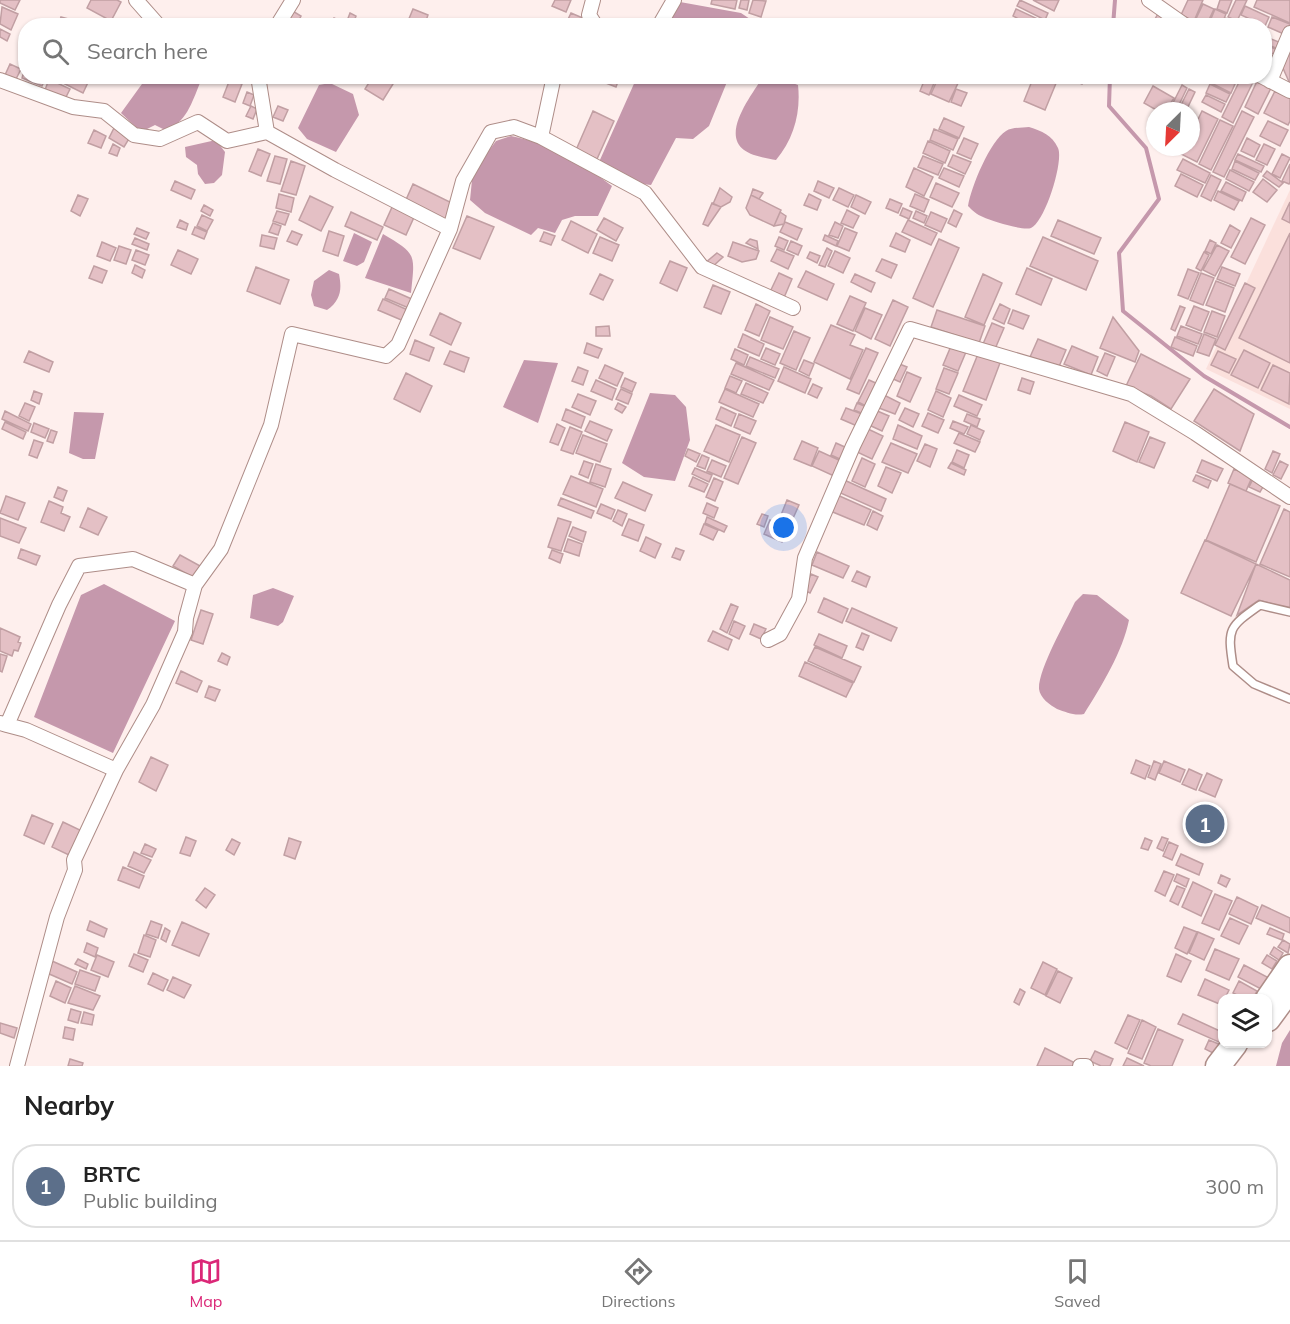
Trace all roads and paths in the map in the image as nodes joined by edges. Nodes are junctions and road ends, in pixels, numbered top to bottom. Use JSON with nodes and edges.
{"nodes":[{"id":1,"x":136,"y":0,"type":"edge"},
{"id":2,"x":293,"y":0,"type":"edge"},
{"id":3,"x":593,"y":0,"type":"edge"},
{"id":4,"x":674,"y":0,"type":"edge"},
{"id":5,"x":1149,"y":0,"type":"edge"},
{"id":6,"x":152,"y":18,"type":"edge"},
{"id":7,"x":283,"y":18,"type":"edge"},
{"id":8,"x":590,"y":18,"type":"edge"},
{"id":9,"x":664,"y":18,"type":"edge"},
{"id":10,"x":1175,"y":18,"type":"edge"},
{"id":11,"x":1290,"y":33,"type":"edge"},
{"id":12,"x":1272,"y":66,"type":"edge"},
{"id":13,"x":0,"y":80,"type":"edge"},
{"id":14,"x":1272,"y":82,"type":"edge"},
{"id":15,"x":259,"y":84,"type":"edge"},
{"id":16,"x":552,"y":84,"type":"edge"},
{"id":17,"x":1290,"y":91,"type":"edge"},
{"id":18,"x":267,"y":132,"type":"junction"},
{"id":19,"x":541,"y":136,"type":"junction"},
{"id":20,"x":450,"y":229,"type":"junction"},
{"id":21,"x":792,"y":308,"type":"dead end"},
{"id":22,"x":1290,"y":497,"type":"edge"},
{"id":23,"x":195,"y":585,"type":"junction"},
{"id":24,"x":1290,"y":612,"type":"edge"},
{"id":25,"x":768,"y":640,"type":"dead end"},
{"id":26,"x":1290,"y":699,"type":"edge"},
{"id":27,"x":4,"y":724,"type":"edge"},
{"id":28,"x":116,"y":770,"type":"junction"},
{"id":29,"x":1290,"y":967,"type":"edge"},
{"id":30,"x":1290,"y":989,"type":"edge"},
{"id":31,"x":1271,"y":994,"type":"edge"},
{"id":32,"x":1272,"y":1014,"type":"edge"},
{"id":33,"x":1232,"y":1048,"type":"edge"},
{"id":34,"x":1245,"y":1048,"type":"edge"},
{"id":35,"x":17,"y":1066,"type":"edge"},
{"id":36,"x":1080,"y":1066,"type":"edge"},
{"id":37,"x":1086,"y":1066,"type":"edge"},
{"id":38,"x":1218,"y":1066,"type":"edge"},
{"id":39,"x":1231,"y":1066,"type":"edge"}],
"edges":[{"from":1,"to":6,"type":"street"},
{"from":2,"to":7,"type":"street"},
{"from":3,"to":8,"type":"street"},
{"from":4,"to":9,"type":"street"},
{"from":5,"to":10,"type":"street"},
{"from":11,"to":12,"type":"street"},
{"from":13,"to":18,"type":"street"},
{"from":14,"to":17,"type":"street"},
{"from":15,"to":18,"type":"street"},
{"from":16,"to":19,"type":"street"},
{"from":18,"to":20,"type":"street"},
{"from":19,"to":20,"type":"street"},
{"from":19,"to":21,"type":"street"},
{"from":20,"to":23,"type":"street"},
{"from":22,"to":25,"type":"street"},
{"from":23,"to":27,"type":"street"},
{"from":23,"to":28,"type":"street"},
{"from":24,"to":26,"type":"lane"},
{"from":27,"to":28,"type":"street"},
{"from":28,"to":35,"type":"street"},
{"from":29,"to":31,"type":"highway"},
{"from":30,"to":32,"type":"highway"},
{"from":33,"to":38,"type":"highway"},
{"from":34,"to":39,"type":"highway"},
{"from":36,"to":37,"type":"street"}]}
